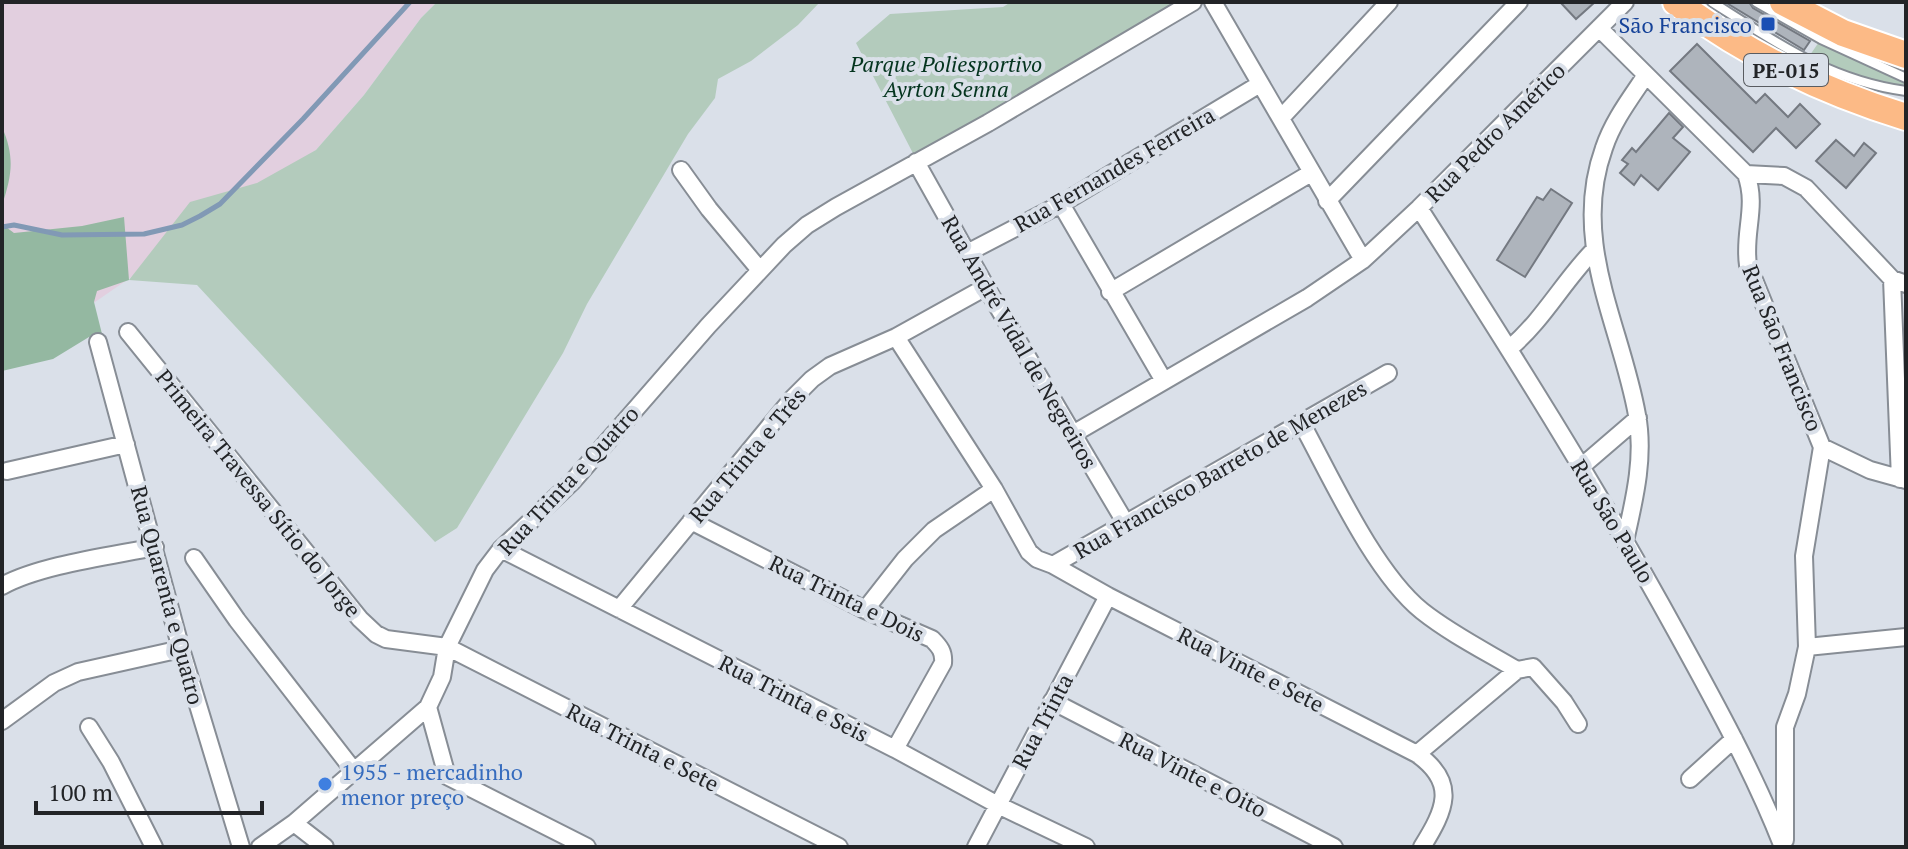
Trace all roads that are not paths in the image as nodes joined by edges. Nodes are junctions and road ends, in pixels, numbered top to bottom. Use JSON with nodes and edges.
{"nodes":[{"id":1,"x":1193,"y":2,"type":"edge"},
{"id":2,"x":1213,"y":2,"type":"edge"},
{"id":3,"x":1389,"y":2,"type":"edge"},
{"id":4,"x":1519,"y":2,"type":"edge"},
{"id":5,"x":1625,"y":2,"type":"edge"},
{"id":6,"x":1676,"y":2,"type":"edge"},
{"id":7,"x":1712,"y":2,"type":"edge"},
{"id":8,"x":1756,"y":2,"type":"edge"},
{"id":9,"x":1783,"y":2,"type":"edge"},
{"id":10,"x":1599,"y":28,"type":"junction"},
{"id":11,"x":1906,"y":55,"type":"edge"},
{"id":12,"x":1646,"y":75,"type":"junction"},
{"id":13,"x":1906,"y":78,"type":"edge"},
{"id":14,"x":1260,"y":84,"type":"junction"},
{"id":15,"x":1906,"y":91,"type":"edge"},
{"id":16,"x":1906,"y":117,"type":"edge"},
{"id":17,"x":1281,"y":118,"type":"junction"},
{"id":18,"x":916,"y":162,"type":"junction"},
{"id":19,"x":681,"y":170,"type":"dead end"},
{"id":20,"x":1311,"y":173,"type":"junction"},
{"id":21,"x":1746,"y":174,"type":"junction"},
{"id":22,"x":1327,"y":201,"type":"junction"},
{"id":23,"x":1061,"y":204,"type":"junction"},
{"id":24,"x":1419,"y":208,"type":"junction"},
{"id":25,"x":1593,"y":251,"type":"junction"},
{"id":26,"x":967,"y":253,"type":"junction"},
{"id":27,"x":1363,"y":260,"type":"junction"},
{"id":28,"x":759,"y":269,"type":"junction"},
{"id":29,"x":1899,"y":281,"type":"edge"},
{"id":30,"x":986,"y":287,"type":"junction"},
{"id":31,"x":1110,"y":292,"type":"junction"},
{"id":32,"x":128,"y":332,"type":"dead end"},
{"id":33,"x":896,"y":337,"type":"junction"},
{"id":34,"x":98,"y":342,"type":"dead end"},
{"id":35,"x":1510,"y":348,"type":"junction"},
{"id":36,"x":1388,"y":373,"type":"dead end"},
{"id":37,"x":1164,"y":381,"type":"junction"},
{"id":38,"x":1638,"y":418,"type":"junction"},
{"id":39,"x":1302,"y":424,"type":"junction"},
{"id":40,"x":1073,"y":434,"type":"junction"},
{"id":41,"x":126,"y":444,"type":"junction"},
{"id":42,"x":1822,"y":447,"type":"junction"},
{"id":43,"x":1581,"y":467,"type":"junction"},
{"id":44,"x":7,"y":471,"type":"dead end"},
{"id":45,"x":1903,"y":479,"type":"edge"},
{"id":46,"x":994,"y":489,"type":"junction"},
{"id":47,"x":691,"y":521,"type":"junction"},
{"id":48,"x":1125,"y":522,"type":"junction"},
{"id":49,"x":1625,"y":541,"type":"junction"},
{"id":50,"x":155,"y":547,"type":"junction"},
{"id":51,"x":501,"y":549,"type":"junction"},
{"id":52,"x":194,"y":558,"type":"dead end"},
{"id":53,"x":1053,"y":565,"type":"junction"},
{"id":54,"x":2,"y":586,"type":"edge"},
{"id":55,"x":1108,"y":596,"type":"junction"},
{"id":56,"x":619,"y":609,"type":"junction"},
{"id":57,"x":865,"y":610,"type":"junction"},
{"id":58,"x":1906,"y":637,"type":"edge"},
{"id":59,"x":447,"y":647,"type":"junction"},
{"id":60,"x":1807,"y":647,"type":"junction"},
{"id":61,"x":181,"y":649,"type":"junction"},
{"id":62,"x":1517,"y":670,"type":"junction"},
{"id":63,"x":1052,"y":701,"type":"junction"},
{"id":64,"x":428,"y":707,"type":"junction"},
{"id":65,"x":2,"y":721,"type":"edge"},
{"id":66,"x":1578,"y":724,"type":"dead end"},
{"id":67,"x":89,"y":727,"type":"dead end"},
{"id":68,"x":1734,"y":739,"type":"junction"},
{"id":69,"x":895,"y":749,"type":"junction"},
{"id":70,"x":1417,"y":754,"type":"junction"},
{"id":71,"x":354,"y":771,"type":"junction"},
{"id":72,"x":1690,"y":779,"type":"dead end"},
{"id":73,"x":998,"y":805,"type":"junction"},
{"id":74,"x":294,"y":823,"type":"junction"},
{"id":75,"x":154,"y":847,"type":"edge"},
{"id":76,"x":241,"y":847,"type":"edge"},
{"id":77,"x":260,"y":847,"type":"edge"},
{"id":78,"x":325,"y":847,"type":"edge"},
{"id":79,"x":587,"y":847,"type":"edge"},
{"id":80,"x":839,"y":847,"type":"edge"},
{"id":81,"x":976,"y":847,"type":"edge"},
{"id":82,"x":1086,"y":847,"type":"edge"},
{"id":83,"x":1334,"y":847,"type":"edge"},
{"id":84,"x":1422,"y":847,"type":"edge"},
{"id":85,"x":1784,"y":847,"type":"edge"}],
"edges":[{"from":1,"to":18,"type":"street","name":"Rua Trinta e Quatro"},
{"from":2,"to":14,"type":"street"},
{"from":3,"to":17,"type":"street"},
{"from":4,"to":22,"type":"street"},
{"from":5,"to":10,"type":"street","name":"Rua Pedro Américo"},
{"from":6,"to":16,"type":"highway","number":"PE-015"},
{"from":7,"to":15,"type":"lane"},
{"from":8,"to":13,"type":"lane"},
{"from":9,"to":11,"type":"highway","number":"PE-015"},
{"from":10,"to":12,"type":"street"},
{"from":10,"to":24,"type":"street","name":"Rua Pedro Américo"},
{"from":12,"to":21,"type":"street"},
{"from":12,"to":25,"type":"street"},
{"from":14,"to":17,"type":"street"},
{"from":14,"to":23,"type":"street","name":"Rua Fernandes Ferreira"},
{"from":17,"to":20,"type":"street"},
{"from":18,"to":26,"type":"street","name":"Rua André Vidal de Negreiros"},
{"from":18,"to":28,"type":"street","name":"Rua Trinta e Quatro"},
{"from":19,"to":28,"type":"street"},
{"from":20,"to":22,"type":"street"},
{"from":20,"to":31,"type":"street"},
{"from":21,"to":29,"type":"street"},
{"from":21,"to":42,"type":"street","name":"Rua São Francisco"},
{"from":22,"to":27,"type":"street"},
{"from":23,"to":26,"type":"street","name":"Rua Fernandes Ferreira"},
{"from":23,"to":31,"type":"street"},
{"from":24,"to":27,"type":"street","name":"Rua Pedro Américo"},
{"from":24,"to":35,"type":"street","name":"Rua São Paulo"},
{"from":25,"to":35,"type":"street"},
{"from":25,"to":38,"type":"street"},
{"from":26,"to":30,"type":"street","name":"Rua André Vidal de Negreiros"},
{"from":27,"to":37,"type":"street","name":"Rua Pedro Américo"},
{"from":28,"to":51,"type":"street","name":"Rua Trinta e Quatro"},
{"from":29,"to":45,"type":"street"},
{"from":30,"to":33,"type":"street","name":"Rua Trinta e Três"},
{"from":30,"to":40,"type":"street","name":"Rua André Vidal de Negreiros"},
{"from":31,"to":37,"type":"street"},
{"from":32,"to":59,"type":"street","name":"Primeira Travessa Sítio do Jorge"},
{"from":33,"to":46,"type":"street","name":"Rua Vinte e Sete"},
{"from":33,"to":47,"type":"street","name":"Rua Trinta e Três"},
{"from":34,"to":41,"type":"street","name":"Rua Quarenta e Quatro"},
{"from":35,"to":43,"type":"street","name":"Rua São Paulo"},
{"from":36,"to":39,"type":"street","name":"Rua Francisco Barreto de Menezes"},
{"from":37,"to":40,"type":"street","name":"Rua Pedro Américo"},
{"from":38,"to":43,"type":"street"},
{"from":38,"to":49,"type":"street"},
{"from":39,"to":48,"type":"street","name":"Rua Francisco Barreto de Menezes"},
{"from":39,"to":62,"type":"street"},
{"from":40,"to":48,"type":"street","name":"Rua André Vidal de Negreiros"},
{"from":41,"to":44,"type":"street"},
{"from":41,"to":50,"type":"street","name":"Rua Quarenta e Quatro"},
{"from":42,"to":45,"type":"street","name":"Rua São Francisco"},
{"from":42,"to":60,"type":"street"},
{"from":43,"to":49,"type":"street","name":"Rua São Paulo"},
{"from":46,"to":53,"type":"street","name":"Rua Vinte e Sete"},
{"from":46,"to":57,"type":"street"},
{"from":47,"to":56,"type":"street","name":"Rua Trinta e Três"},
{"from":47,"to":57,"type":"street","name":"Rua Trinta e Dois"},
{"from":48,"to":53,"type":"street","name":"Rua Francisco Barreto de Menezes"},
{"from":49,"to":68,"type":"street","name":"Rua São Paulo"},
{"from":50,"to":54,"type":"street"},
{"from":50,"to":61,"type":"street","name":"Rua Quarenta e Quatro"},
{"from":51,"to":56,"type":"street","name":"Rua Trinta e Seis"},
{"from":51,"to":59,"type":"street","name":"Rua Trinta e Quatro"},
{"from":52,"to":71,"type":"street"},
{"from":53,"to":55,"type":"street","name":"Rua Vinte e Sete"},
{"from":55,"to":63,"type":"street","name":"Rua Trinta"},
{"from":55,"to":70,"type":"street","name":"Rua Vinte e Sete"},
{"from":56,"to":69,"type":"street","name":"Rua Trinta e Seis"},
{"from":57,"to":69,"type":"street","name":"Rua Trinta e Dois"},
{"from":58,"to":60,"type":"street"},
{"from":59,"to":64,"type":"street","name":"Rua Trinta e Quatro"},
{"from":59,"to":80,"type":"street","name":"Rua Trinta e Sete"},
{"from":60,"to":85,"type":"street"},
{"from":61,"to":65,"type":"street"},
{"from":61,"to":76,"type":"street","name":"Rua Quarenta e Quatro"},
{"from":62,"to":66,"type":"street"},
{"from":62,"to":70,"type":"street"},
{"from":63,"to":73,"type":"street","name":"Rua Trinta"},
{"from":63,"to":83,"type":"street","name":"Rua Vinte e Oito"},
{"from":64,"to":71,"type":"street"},
{"from":64,"to":79,"type":"street"},
{"from":67,"to":75,"type":"street"},
{"from":68,"to":72,"type":"street"},
{"from":68,"to":85,"type":"street","name":"Rua São Paulo"},
{"from":69,"to":73,"type":"street","name":"Rua Trinta e Seis"},
{"from":70,"to":84,"type":"street","name":"Rua Vinte e Sete"},
{"from":71,"to":74,"type":"street"},
{"from":73,"to":81,"type":"street","name":"Rua Trinta"},
{"from":73,"to":82,"type":"street","name":"Rua Trinta e Seis"},
{"from":74,"to":77,"type":"street"},
{"from":74,"to":78,"type":"street"}]}
